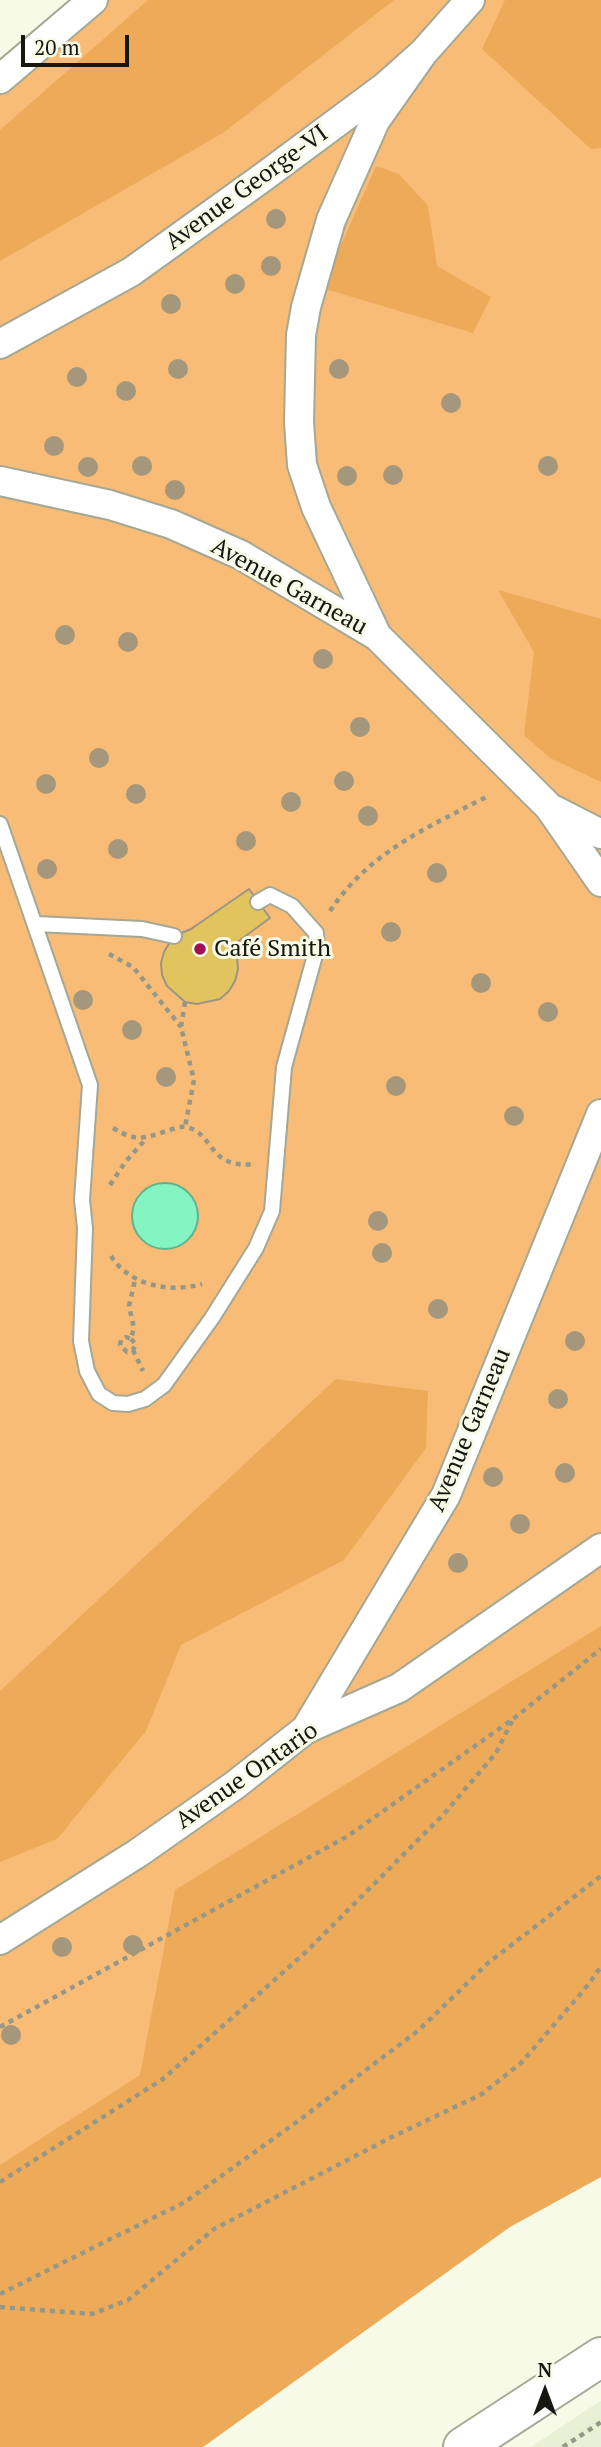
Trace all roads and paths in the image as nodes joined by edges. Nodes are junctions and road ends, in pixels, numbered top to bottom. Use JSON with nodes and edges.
{"nodes":[{"id":1,"x":93,"y":0,"type":"edge"},
{"id":2,"x":470,"y":0,"type":"edge"},
{"id":3,"x":424,"y":53,"type":"junction"},
{"id":4,"x":0,"y":79,"type":"edge"},
{"id":5,"x":0,"y":344,"type":"edge"},
{"id":6,"x":0,"y":481,"type":"edge"},
{"id":7,"x":377,"y":636,"type":"junction"},
{"id":8,"x":521,"y":779,"type":"junction"},
{"id":9,"x":549,"y":807,"type":"junction"},
{"id":10,"x":0,"y":824,"type":"edge"},
{"id":11,"x":601,"y":834,"type":"edge"},
{"id":12,"x":601,"y":882,"type":"edge"},
{"id":13,"x":258,"y":902,"type":"dead end"},
{"id":14,"x":36,"y":924,"type":"junction"},
{"id":15,"x":316,"y":933,"type":"junction"},
{"id":16,"x":174,"y":936,"type":"dead end"},
{"id":17,"x":102,"y":952,"type":"dead end"},
{"id":18,"x":185,"y":1002,"type":"dead end"},
{"id":19,"x":181,"y":1027,"type":"junction"},
{"id":20,"x":89,"y":1101,"type":"junction"},
{"id":21,"x":601,"y":1114,"type":"edge"},
{"id":22,"x":185,"y":1127,"type":"junction"},
{"id":23,"x":146,"y":1139,"type":"junction"},
{"id":24,"x":278,"y":1153,"type":"junction"},
{"id":25,"x":106,"y":1194,"type":"dead end"},
{"id":26,"x":108,"y":1250,"type":"dead end"},
{"id":27,"x":135,"y":1280,"type":"junction"},
{"id":28,"x":212,"y":1281,"type":"dead end"},
{"id":29,"x":131,"y":1339,"type":"dead end"},
{"id":30,"x":601,"y":1548,"type":"edge"},
{"id":31,"x":601,"y":1648,"type":"edge"},
{"id":32,"x":513,"y":1719,"type":"junction"},
{"id":33,"x":306,"y":1729,"type":"junction"},
{"id":34,"x":601,"y":1876,"type":"edge"},
{"id":35,"x":0,"y":1940,"type":"edge"},
{"id":36,"x":601,"y":1967,"type":"edge"},
{"id":37,"x":0,"y":2027,"type":"edge"},
{"id":38,"x":0,"y":2182,"type":"edge"},
{"id":39,"x":0,"y":2294,"type":"edge"},
{"id":40,"x":0,"y":2307,"type":"edge"},
{"id":41,"x":601,"y":2357,"type":"edge"},
{"id":42,"x":601,"y":2422,"type":"edge"},
{"id":43,"x":463,"y":2447,"type":"edge"},
{"id":44,"x":563,"y":2447,"type":"edge"}],
"edges":[{"from":1,"to":4,"type":"street"},
{"from":2,"to":3,"type":"street","name":"Avenue George-VI"},
{"from":3,"to":5,"type":"street","name":"Avenue George-VI"},
{"from":3,"to":7,"type":"street","name":"Avenue Garneau"},
{"from":6,"to":7,"type":"street","name":"Avenue Garneau"},
{"from":7,"to":8,"type":"street","name":"Avenue Garneau"},
{"from":8,"to":9,"type":"street","name":"Avenue Garneau"},
{"from":8,"to":15,"type":"path"},
{"from":9,"to":11,"type":"street","name":"Avenue Garneau"},
{"from":9,"to":12,"type":"street","name":"Avenue Garneau"},
{"from":10,"to":14,"type":"lane"},
{"from":13,"to":15,"type":"lane"},
{"from":14,"to":16,"type":"lane"},
{"from":14,"to":20,"type":"lane"},
{"from":15,"to":24,"type":"lane"},
{"from":17,"to":19,"type":"path"},
{"from":18,"to":19,"type":"path"},
{"from":19,"to":22,"type":"path"},
{"from":20,"to":23,"type":"path"},
{"from":20,"to":24,"type":"lane"},
{"from":21,"to":33,"type":"street","name":"Avenue Garneau"},
{"from":22,"to":23,"type":"path"},
{"from":22,"to":24,"type":"path"},
{"from":23,"to":25,"type":"path"},
{"from":26,"to":27,"type":"path"},
{"from":27,"to":28,"type":"path"},
{"from":27,"to":29,"type":"path"},
{"from":30,"to":33,"type":"street","name":"Avenue Ontario"},
{"from":31,"to":32,"type":"path"},
{"from":32,"to":37,"type":"path"},
{"from":32,"to":38,"type":"path"},
{"from":33,"to":35,"type":"street","name":"Avenue Ontario"},
{"from":34,"to":39,"type":"path"},
{"from":36,"to":40,"type":"path"},
{"from":41,"to":43,"type":"main road"},
{"from":42,"to":44,"type":"path"}]}
